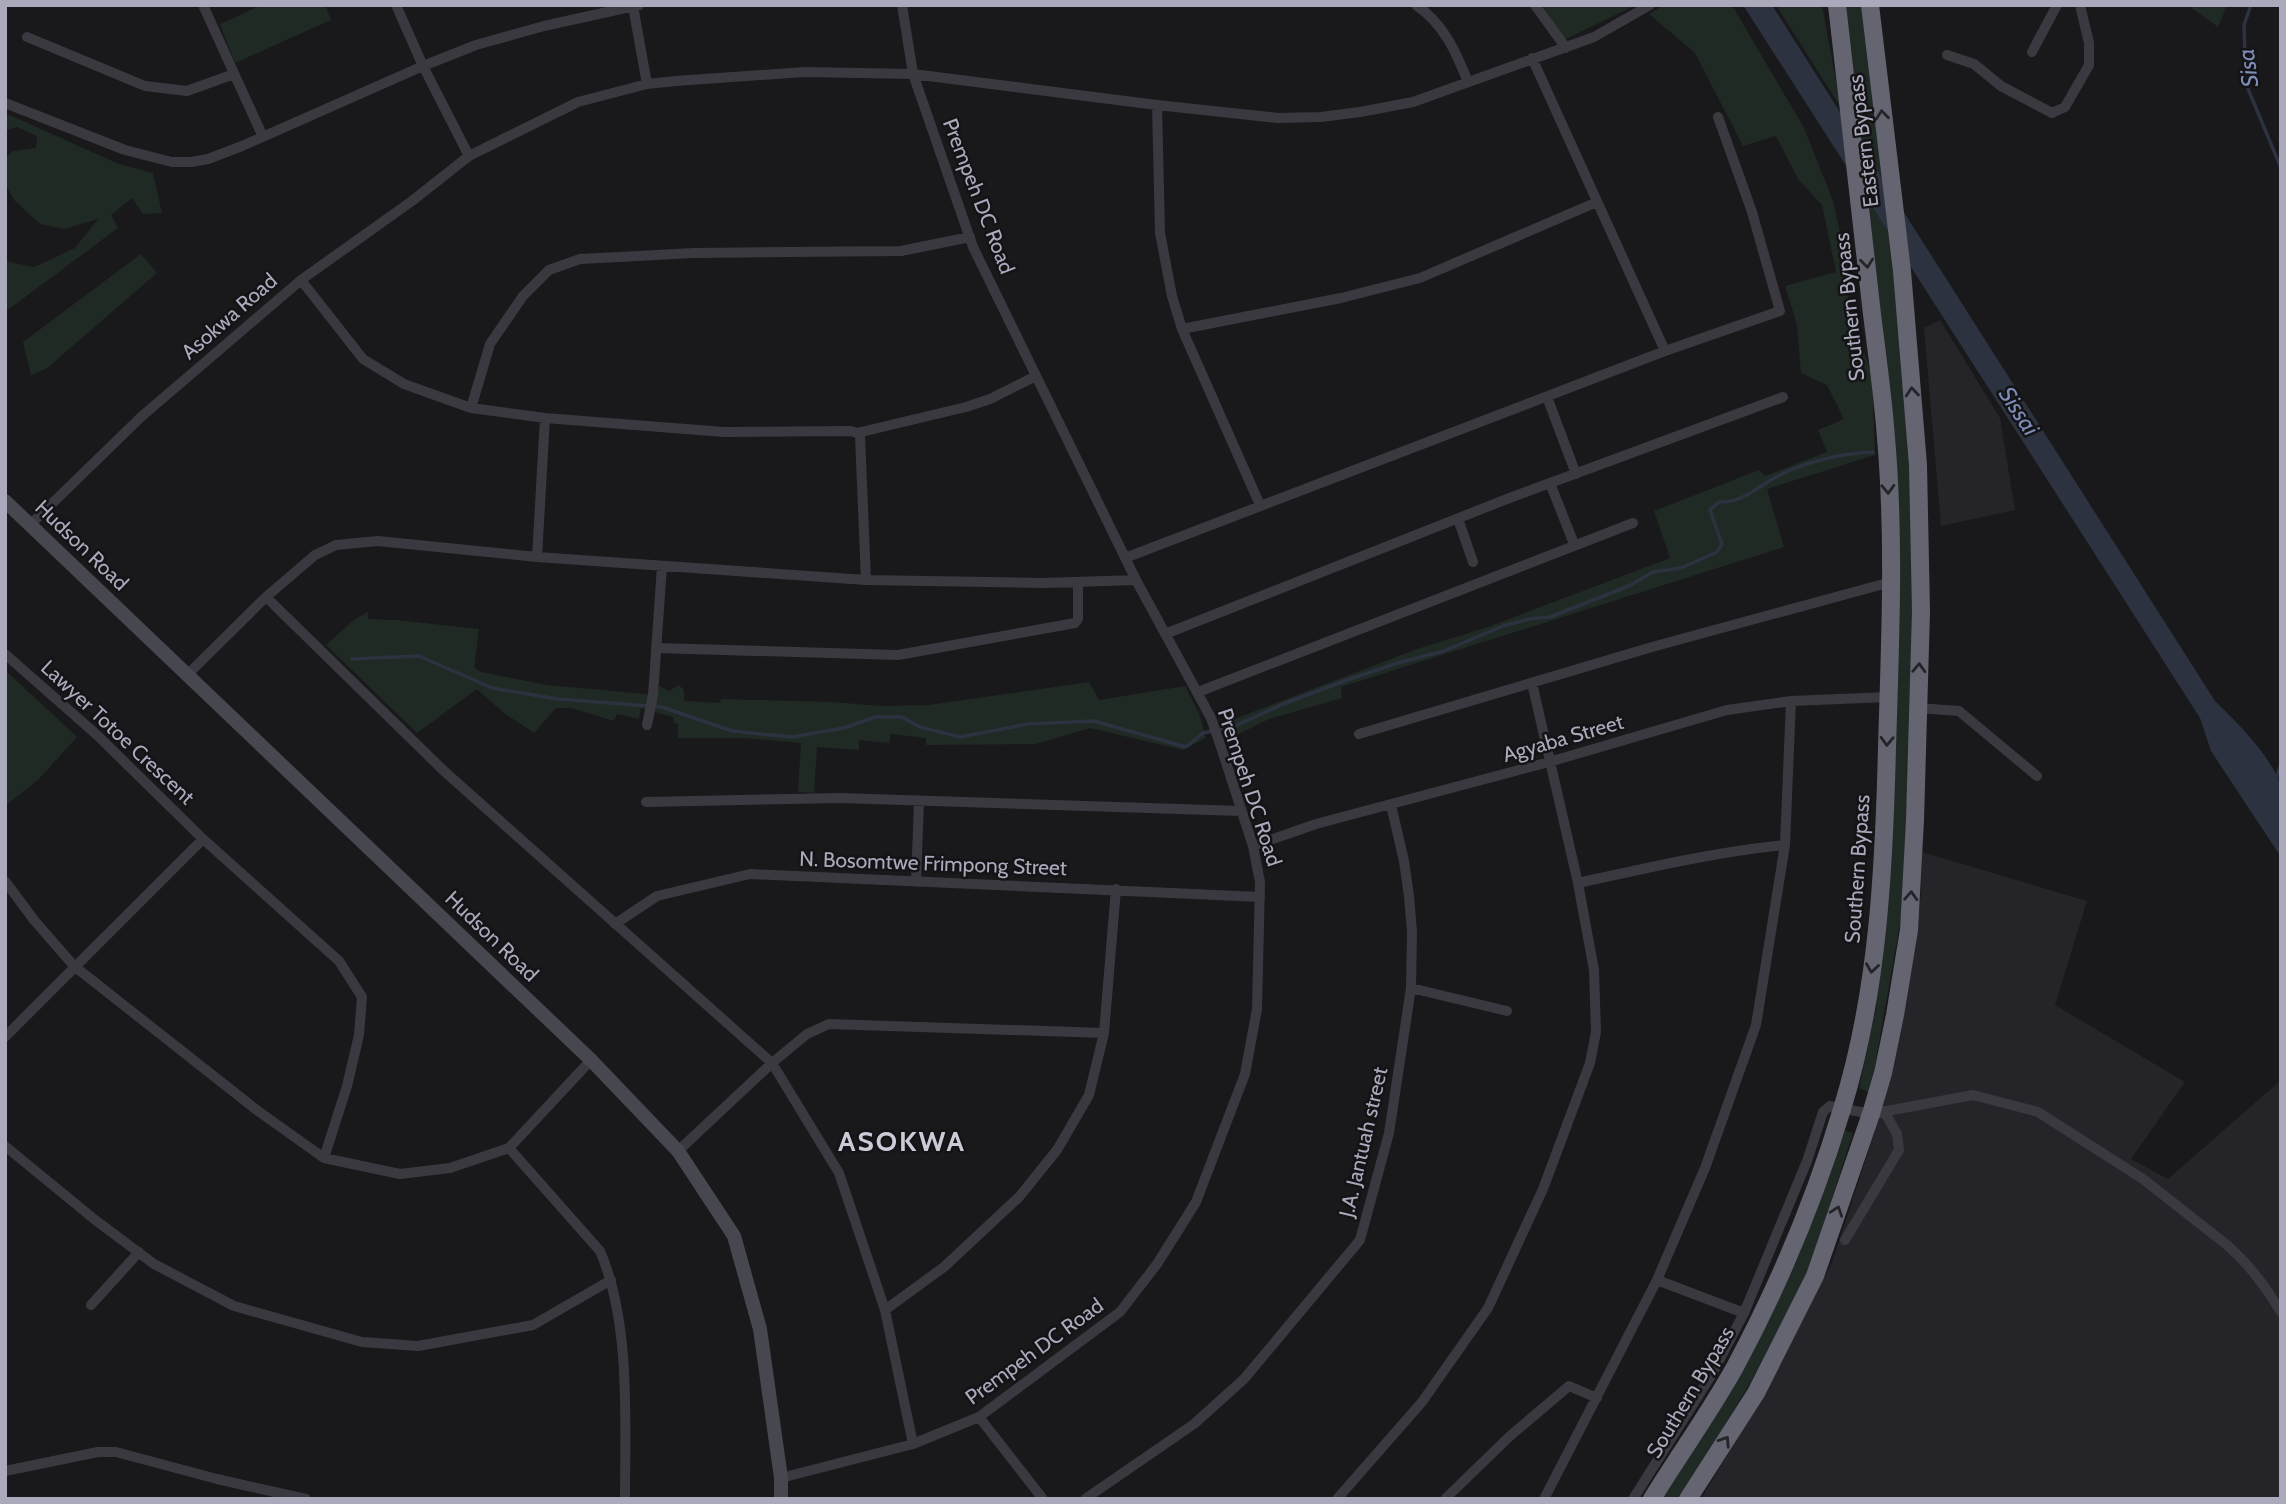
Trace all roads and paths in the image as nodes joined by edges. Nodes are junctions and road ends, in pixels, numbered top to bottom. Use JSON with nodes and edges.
{"nodes":[{"id":1,"x":203,"y":5,"type":"edge"},
{"id":2,"x":396,"y":5,"type":"edge"},
{"id":3,"x":902,"y":5,"type":"edge"},
{"id":4,"x":1416,"y":5,"type":"edge"},
{"id":5,"x":1535,"y":5,"type":"edge"},
{"id":6,"x":1650,"y":5,"type":"edge"},
{"id":7,"x":1837,"y":5,"type":"edge"},
{"id":8,"x":1870,"y":5,"type":"edge"},
{"id":9,"x":2057,"y":5,"type":"edge"},
{"id":10,"x":2080,"y":5,"type":"edge"},
{"id":11,"x":636,"y":6,"type":"edge"},
{"id":12,"x":27,"y":37,"type":"dead end"},
{"id":13,"x":1566,"y":48,"type":"junction"},
{"id":14,"x":2032,"y":52,"type":"dead end"},
{"id":15,"x":1947,"y":55,"type":"dead end"},
{"id":16,"x":1532,"y":58,"type":"junction"},
{"id":17,"x":424,"y":65,"type":"junction"},
{"id":18,"x":234,"y":74,"type":"junction"},
{"id":19,"x":913,"y":74,"type":"junction"},
{"id":20,"x":1468,"y":82,"type":"junction"},
{"id":21,"x":647,"y":84,"type":"junction"},
{"id":22,"x":5,"y":103,"type":"edge"},
{"id":23,"x":1157,"y":105,"type":"junction"},
{"id":24,"x":1718,"y":117,"type":"dead end"},
{"id":25,"x":263,"y":137,"type":"junction"},
{"id":26,"x":469,"y":156,"type":"junction"},
{"id":27,"x":1859,"y":195,"type":"joint"},
{"id":28,"x":1597,"y":202,"type":"junction"},
{"id":29,"x":970,"y":237,"type":"junction"},
{"id":30,"x":301,"y":280,"type":"junction"},
{"id":31,"x":1182,"y":329,"type":"junction"},
{"id":32,"x":1665,"y":351,"type":"junction"},
{"id":33,"x":1036,"y":376,"type":"junction"},
{"id":34,"x":1547,"y":397,"type":"junction"},
{"id":35,"x":1783,"y":397,"type":"dead end"},
{"id":36,"x":471,"y":408,"type":"junction"},
{"id":37,"x":545,"y":418,"type":"junction"},
{"id":38,"x":857,"y":433,"type":"junction"},
{"id":39,"x":1576,"y":474,"type":"junction"},
{"id":40,"x":1550,"y":483,"type":"junction"},
{"id":41,"x":5,"y":501,"type":"edge"},
{"id":42,"x":1260,"y":505,"type":"junction"},
{"id":43,"x":1458,"y":519,"type":"junction"},
{"id":44,"x":1633,"y":523,"type":"dead end"},
{"id":45,"x":31,"y":524,"type":"junction"},
{"id":46,"x":1574,"y":544,"type":"junction"},
{"id":47,"x":537,"y":557,"type":"junction"},
{"id":48,"x":1125,"y":558,"type":"junction"},
{"id":49,"x":1473,"y":562,"type":"dead end"},
{"id":50,"x":662,"y":566,"type":"junction"},
{"id":51,"x":866,"y":580,"type":"junction"},
{"id":52,"x":1136,"y":580,"type":"junction"},
{"id":53,"x":1078,"y":582,"type":"junction"},
{"id":54,"x":1891,"y":582,"type":"junction"},
{"id":55,"x":266,"y":597,"type":"junction"},
{"id":56,"x":1165,"y":635,"type":"junction"},
{"id":57,"x":656,"y":648,"type":"junction"},
{"id":58,"x":5,"y":654,"type":"edge"},
{"id":59,"x":187,"y":675,"type":"junction"},
{"id":60,"x":1532,"y":683,"type":"junction"},
{"id":61,"x":1198,"y":692,"type":"junction"},
{"id":62,"x":1888,"y":697,"type":"junction"},
{"id":63,"x":1791,"y":701,"type":"junction"},
{"id":64,"x":1918,"y":708,"type":"junction"},
{"id":65,"x":647,"y":725,"type":"dead end"},
{"id":66,"x":1359,"y":734,"type":"dead end"},
{"id":67,"x":1549,"y":762,"type":"junction"},
{"id":68,"x":2037,"y":776,"type":"dead end"},
{"id":69,"x":919,"y":801,"type":"junction"},
{"id":70,"x":646,"y":802,"type":"dead end"},
{"id":71,"x":1391,"y":806,"type":"junction"},
{"id":72,"x":1241,"y":811,"type":"junction"},
{"id":73,"x":203,"y":839,"type":"junction"},
{"id":74,"x":1784,"y":845,"type":"junction"},
{"id":75,"x":1253,"y":846,"type":"junction"},
{"id":76,"x":5,"y":881,"type":"edge"},
{"id":77,"x":916,"y":882,"type":"junction"},
{"id":78,"x":1578,"y":883,"type":"junction"},
{"id":79,"x":1115,"y":889,"type":"junction"},
{"id":80,"x":1260,"y":897,"type":"junction"},
{"id":81,"x":615,"y":924,"type":"junction"},
{"id":82,"x":74,"y":965,"type":"junction"},
{"id":83,"x":1411,"y":988,"type":"junction"},
{"id":84,"x":1507,"y":1011,"type":"dead end"},
{"id":85,"x":1104,"y":1033,"type":"junction"},
{"id":86,"x":5,"y":1037,"type":"edge"},
{"id":87,"x":591,"y":1060,"type":"junction"},
{"id":88,"x":772,"y":1063,"type":"junction"},
{"id":89,"x":1842,"y":1109,"type":"junction"},
{"id":90,"x":1877,"y":1113,"type":"junction"},
{"id":91,"x":5,"y":1146,"type":"edge"},
{"id":92,"x":509,"y":1149,"type":"junction"},
{"id":93,"x":678,"y":1151,"type":"junction"},
{"id":94,"x":324,"y":1158,"type":"junction"},
{"id":95,"x":1845,"y":1240,"type":"dead end"},
{"id":96,"x":139,"y":1252,"type":"junction"},
{"id":97,"x":611,"y":1280,"type":"junction"},
{"id":98,"x":1657,"y":1280,"type":"junction"},
{"id":99,"x":91,"y":1305,"type":"dead end"},
{"id":100,"x":885,"y":1310,"type":"junction"},
{"id":101,"x":2281,"y":1312,"type":"edge"},
{"id":102,"x":1744,"y":1313,"type":"junction"},
{"id":103,"x":1597,"y":1398,"type":"junction"},
{"id":104,"x":979,"y":1417,"type":"junction"},
{"id":105,"x":912,"y":1444,"type":"junction"},
{"id":106,"x":5,"y":1471,"type":"edge"},
{"id":107,"x":780,"y":1478,"type":"junction"},
{"id":108,"x":1088,"y":1498,"type":"edge"},
{"id":109,"x":306,"y":1499,"type":"edge"},
{"id":110,"x":625,"y":1499,"type":"edge"},
{"id":111,"x":781,"y":1499,"type":"edge"},
{"id":112,"x":1043,"y":1499,"type":"edge"},
{"id":113,"x":1338,"y":1499,"type":"edge"},
{"id":114,"x":1446,"y":1499,"type":"edge"},
{"id":115,"x":1544,"y":1499,"type":"edge"},
{"id":116,"x":1633,"y":1499,"type":"edge"},
{"id":117,"x":1652,"y":1499,"type":"edge"},
{"id":118,"x":1688,"y":1499,"type":"edge"}],
"edges":[{"from":1,"to":18,"type":"street"},
{"from":2,"to":17,"type":"street"},
{"from":3,"to":19,"type":"street","name":"Prempeh DC Road"},
{"from":4,"to":20,"type":"street"},
{"from":5,"to":13,"type":"street"},
{"from":6,"to":13,"type":"street","name":"Asokwa Road"},
{"from":7,"to":27,"type":"highway","name":"Eastern Bypass"},
{"from":64,"to":8,"type":"highway","name":"Eastern Bypass","one_way":true},
{"from":9,"to":14,"type":"street"},
{"from":10,"to":15,"type":"street"},
{"from":11,"to":17,"type":"street"},
{"from":11,"to":21,"type":"street"},
{"from":12,"to":18,"type":"street"},
{"from":13,"to":16,"type":"street","name":"Asokwa Road"},
{"from":16,"to":20,"type":"street","name":"Asokwa Road"},
{"from":16,"to":28,"type":"street"},
{"from":17,"to":25,"type":"street"},
{"from":17,"to":26,"type":"street"},
{"from":18,"to":25,"type":"street"},
{"from":19,"to":21,"type":"street","name":"Asokwa Road"},
{"from":19,"to":23,"type":"street","name":"Asokwa Road"},
{"from":19,"to":29,"type":"street","name":"Prempeh DC Road"},
{"from":20,"to":23,"type":"street","name":"Asokwa Road"},
{"from":21,"to":26,"type":"street","name":"Asokwa Road"},
{"from":22,"to":25,"type":"street"},
{"from":23,"to":31,"type":"street"},
{"from":24,"to":32,"type":"street"},
{"from":26,"to":30,"type":"street","name":"Asokwa Road"},
{"from":27,"to":54,"type":"highway","name":"Southern Bypass","one_way":true},
{"from":28,"to":31,"type":"street"},
{"from":28,"to":32,"type":"street"},
{"from":29,"to":33,"type":"street","name":"Prempeh DC Road"},
{"from":29,"to":36,"type":"street"},
{"from":30,"to":36,"type":"street"},
{"from":30,"to":45,"type":"street","name":"Asokwa Road"},
{"from":31,"to":42,"type":"street"},
{"from":32,"to":34,"type":"street"},
{"from":33,"to":38,"type":"street"},
{"from":33,"to":48,"type":"street","name":"Prempeh DC Road"},
{"from":34,"to":39,"type":"street"},
{"from":34,"to":42,"type":"street"},
{"from":35,"to":39,"type":"street"},
{"from":36,"to":37,"type":"street"},
{"from":37,"to":38,"type":"street"},
{"from":37,"to":47,"type":"street"},
{"from":38,"to":51,"type":"street"},
{"from":39,"to":40,"type":"street"},
{"from":40,"to":43,"type":"street"},
{"from":40,"to":46,"type":"street"},
{"from":41,"to":45,"type":"street","name":"Hudson Road"},
{"from":42,"to":48,"type":"street"},
{"from":43,"to":49,"type":"street"},
{"from":43,"to":56,"type":"street"},
{"from":44,"to":46,"type":"street"},
{"from":45,"to":59,"type":"street","name":"Hudson Road"},
{"from":46,"to":61,"type":"street"},
{"from":47,"to":50,"type":"street"},
{"from":47,"to":55,"type":"street"},
{"from":48,"to":52,"type":"street","name":"Prempeh DC Road"},
{"from":50,"to":51,"type":"street"},
{"from":50,"to":57,"type":"street"},
{"from":51,"to":53,"type":"street"},
{"from":52,"to":53,"type":"street"},
{"from":52,"to":56,"type":"street","name":"Prempeh DC Road"},
{"from":53,"to":57,"type":"street"},
{"from":54,"to":60,"type":"street"},
{"from":54,"to":62,"type":"highway","name":"Southern Bypass"},
{"from":55,"to":59,"type":"street"},
{"from":55,"to":81,"type":"street"},
{"from":56,"to":61,"type":"street","name":"Prempeh DC Road"},
{"from":57,"to":65,"type":"street"},
{"from":58,"to":73,"type":"street","name":"Lawyer Totoe Crescent"},
{"from":59,"to":87,"type":"street","name":"Hudson Road"},
{"from":60,"to":66,"type":"street"},
{"from":60,"to":67,"type":"street"},
{"from":61,"to":72,"type":"street","name":"Prempeh DC Road"},
{"from":62,"to":63,"type":"street","name":"Agyaba Street"},
{"from":62,"to":89,"type":"highway","name":"Southern Bypass","one_way":true},
{"from":63,"to":67,"type":"street","name":"Agyaba Street"},
{"from":63,"to":74,"type":"street"},
{"from":64,"to":68,"type":"street"},
{"from":90,"to":64,"type":"highway","one_way":true},
{"from":67,"to":71,"type":"street","name":"Agyaba Street"},
{"from":67,"to":78,"type":"street"},
{"from":69,"to":70,"type":"street"},
{"from":69,"to":72,"type":"street"},
{"from":69,"to":77,"type":"street"},
{"from":71,"to":75,"type":"street","name":"Agyaba Street"},
{"from":71,"to":83,"type":"street","name":"J.A. Jantuah street"},
{"from":72,"to":75,"type":"street","name":"Prempeh DC Road"},
{"from":73,"to":82,"type":"street"},
{"from":73,"to":94,"type":"street","name":"Lawyer Totoe Crescent"},
{"from":74,"to":78,"type":"street"},
{"from":74,"to":98,"type":"street"},
{"from":75,"to":80,"type":"street","name":"Prempeh DC Road"},
{"from":76,"to":82,"type":"street"},
{"from":77,"to":79,"type":"street","name":"N. Bosomtwe Frimpong Street"},
{"from":77,"to":81,"type":"street","name":"N. Bosomtwe Frimpong Street"},
{"from":78,"to":113,"type":"street"},
{"from":79,"to":80,"type":"street","name":"N. Bosomtwe Frimpong Street"},
{"from":79,"to":85,"type":"street"},
{"from":80,"to":104,"type":"street","name":"Prempeh DC Road"},
{"from":81,"to":88,"type":"street"},
{"from":82,"to":86,"type":"street"},
{"from":82,"to":94,"type":"street"},
{"from":83,"to":84,"type":"street"},
{"from":83,"to":108,"type":"street","name":"J.A. Jantuah street"},
{"from":85,"to":88,"type":"street"},
{"from":85,"to":100,"type":"street"},
{"from":87,"to":92,"type":"street"},
{"from":87,"to":93,"type":"street","name":"Hudson Road"},
{"from":88,"to":93,"type":"street"},
{"from":88,"to":100,"type":"street"},
{"from":89,"to":90,"type":"street"},
{"from":89,"to":102,"type":"street"},
{"from":89,"to":117,"type":"highway","name":"Southern Bypass"},
{"from":90,"to":95,"type":"street"},
{"from":90,"to":101,"type":"street"},
{"from":118,"to":90,"type":"highway","one_way":true},
{"from":91,"to":96,"type":"street"},
{"from":92,"to":94,"type":"street"},
{"from":92,"to":97,"type":"street"},
{"from":93,"to":107,"type":"street","name":"Hudson Road"},
{"from":96,"to":97,"type":"street"},
{"from":96,"to":99,"type":"street"},
{"from":97,"to":110,"type":"street"},
{"from":98,"to":102,"type":"street"},
{"from":98,"to":103,"type":"street"},
{"from":100,"to":105,"type":"street"},
{"from":102,"to":116,"type":"street"},
{"from":103,"to":114,"type":"street"},
{"from":103,"to":115,"type":"street"},
{"from":104,"to":105,"type":"street","name":"Prempeh DC Road"},
{"from":104,"to":112,"type":"street"},
{"from":105,"to":107,"type":"street","name":"Prempeh DC Road"},
{"from":106,"to":109,"type":"street"},
{"from":107,"to":111,"type":"street","name":"Hudson Road"}]}
